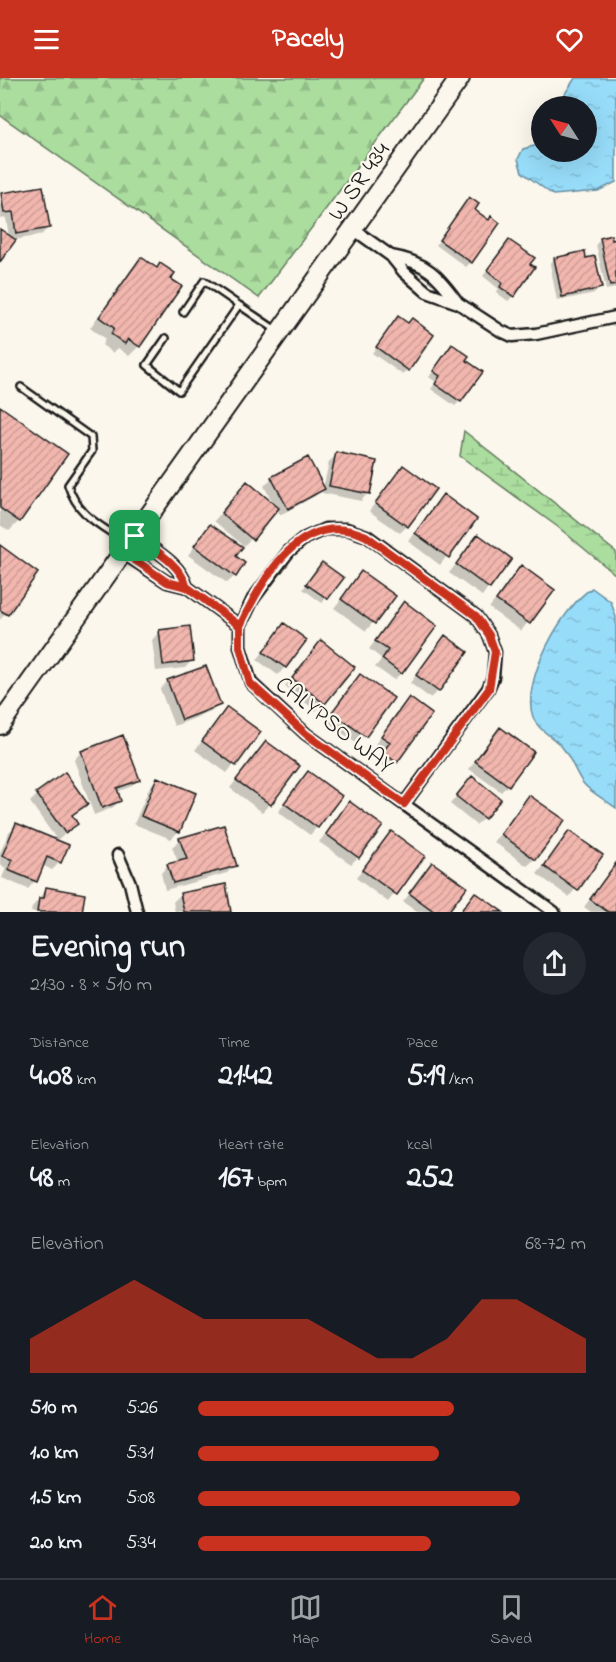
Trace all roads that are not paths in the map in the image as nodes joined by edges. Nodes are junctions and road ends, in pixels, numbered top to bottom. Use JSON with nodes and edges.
{"nodes":[{"id":1,"x":460,"y":78,"type":"edge"},
{"id":2,"x":353,"y":229,"type":"junction"},
{"id":3,"x":391,"y":256,"type":"junction"},
{"id":4,"x":458,"y":303,"type":"junction"},
{"id":5,"x":239,"y":304,"type":"junction"},
{"id":6,"x":183,"y":312,"type":"dead end"},
{"id":7,"x":616,"y":317,"type":"edge"},
{"id":8,"x":280,"y":332,"type":"junction"},
{"id":9,"x":166,"y":338,"type":"dead end"},
{"id":10,"x":21,"y":387,"type":"dead end"},
{"id":11,"x":129,"y":544,"type":"junction"},
{"id":12,"x":187,"y":587,"type":"junction"},
{"id":13,"x":240,"y":626,"type":"junction"},
{"id":14,"x":0,"y":725,"type":"edge"},
{"id":15,"x":404,"y":804,"type":"junction"},
{"id":16,"x":118,"y":855,"type":"dead end"},
{"id":17,"x":137,"y":912,"type":"edge"},
{"id":18,"x":554,"y":912,"type":"edge"}],
"edges":[{"from":1,"to":2,"type":"main road","name":"W SR 434"},
{"from":2,"to":3,"type":"street"},
{"from":2,"to":8,"type":"main road","name":"W SR 434"},
{"from":3,"to":4,"type":"street"},
{"from":3,"to":4,"type":"street"},
{"from":4,"to":7,"type":"street"},
{"from":5,"to":6,"type":"lane"},
{"from":5,"to":8,"type":"lane"},
{"from":5,"to":9,"type":"lane"},
{"from":8,"to":11,"type":"main road","name":"W SR 434"},
{"from":10,"to":11,"type":"lane"},
{"from":11,"to":12,"type":"street"},
{"from":11,"to":12,"type":"street"},
{"from":11,"to":14,"type":"main road","name":"W SR 434"},
{"from":12,"to":13,"type":"street"},
{"from":13,"to":15,"type":"street","name":"CALYPSO WAY"},
{"from":13,"to":15,"type":"street"},
{"from":15,"to":18,"type":"street","name":"CALYPSO WAY"},
{"from":16,"to":17,"type":"street"}]}
